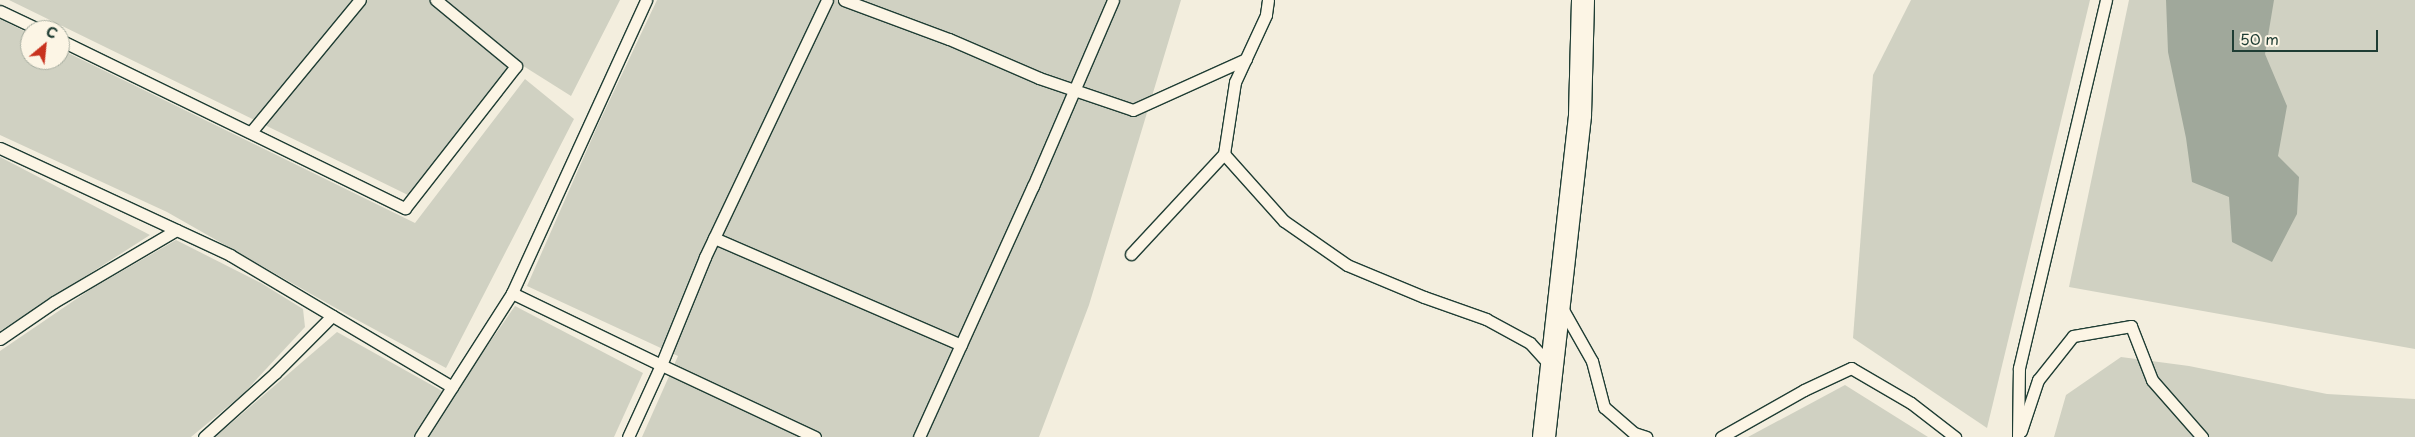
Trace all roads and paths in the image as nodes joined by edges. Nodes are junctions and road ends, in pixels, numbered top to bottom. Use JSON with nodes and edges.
{"nodes":[{"id":1,"x":360,"y":0,"type":"edge"},
{"id":2,"x":436,"y":0,"type":"edge"},
{"id":3,"x":646,"y":0,"type":"edge"},
{"id":4,"x":826,"y":0,"type":"edge"},
{"id":5,"x":844,"y":0,"type":"edge"},
{"id":6,"x":1113,"y":0,"type":"edge"},
{"id":7,"x":1268,"y":0,"type":"edge"},
{"id":8,"x":1583,"y":0,"type":"edge"},
{"id":9,"x":2106,"y":0,"type":"edge"},
{"id":10,"x":0,"y":11,"type":"edge"},
{"id":11,"x":20,"y":20,"type":"edge"},
{"id":12,"x":70,"y":45,"type":"edge"},
{"id":13,"x":1246,"y":59,"type":"junction"},
{"id":14,"x":1074,"y":90,"type":"junction"},
{"id":15,"x":251,"y":132,"type":"junction"},
{"id":16,"x":0,"y":148,"type":"edge"},
{"id":17,"x":1224,"y":154,"type":"junction"},
{"id":18,"x":176,"y":230,"type":"junction"},
{"id":19,"x":714,"y":238,"type":"junction"},
{"id":20,"x":1131,"y":254,"type":"dead end"},
{"id":21,"x":512,"y":293,"type":"junction"},
{"id":22,"x":1558,"y":302,"type":"junction"},
{"id":23,"x":332,"y":316,"type":"junction"},
{"id":24,"x":0,"y":339,"type":"edge"},
{"id":25,"x":961,"y":345,"type":"junction"},
{"id":26,"x":661,"y":365,"type":"junction"},
{"id":27,"x":1551,"y":366,"type":"junction"},
{"id":28,"x":452,"y":387,"type":"junction"},
{"id":29,"x":204,"y":437,"type":"edge"},
{"id":30,"x":420,"y":437,"type":"edge"},
{"id":31,"x":628,"y":437,"type":"edge"},
{"id":32,"x":815,"y":437,"type":"edge"},
{"id":33,"x":919,"y":437,"type":"edge"},
{"id":34,"x":1544,"y":437,"type":"edge"},
{"id":35,"x":1646,"y":437,"type":"edge"},
{"id":36,"x":1721,"y":437,"type":"edge"},
{"id":37,"x":1955,"y":437,"type":"edge"},
{"id":38,"x":2019,"y":437,"type":"edge"},
{"id":39,"x":2202,"y":437,"type":"edge"}],
"edges":[{"from":1,"to":15,"type":"lane"},
{"from":2,"to":15,"type":"lane"},
{"from":3,"to":21,"type":"lane"},
{"from":4,"to":19,"type":"lane"},
{"from":5,"to":14,"type":"lane"},
{"from":6,"to":14,"type":"lane"},
{"from":7,"to":13,"type":"lane"},
{"from":8,"to":22,"type":"street"},
{"from":9,"to":38,"type":"lane"},
{"from":10,"to":11,"type":"lane"},
{"from":12,"to":15,"type":"lane"},
{"from":13,"to":14,"type":"lane"},
{"from":13,"to":17,"type":"lane"},
{"from":14,"to":25,"type":"lane"},
{"from":16,"to":18,"type":"lane"},
{"from":17,"to":20,"type":"lane"},
{"from":17,"to":27,"type":"lane"},
{"from":18,"to":23,"type":"lane"},
{"from":18,"to":24,"type":"lane"},
{"from":19,"to":25,"type":"lane"},
{"from":19,"to":26,"type":"lane"},
{"from":21,"to":26,"type":"lane"},
{"from":21,"to":28,"type":"lane"},
{"from":22,"to":27,"type":"street"},
{"from":22,"to":35,"type":"lane"},
{"from":23,"to":28,"type":"lane"},
{"from":23,"to":29,"type":"lane"},
{"from":25,"to":33,"type":"lane"},
{"from":26,"to":31,"type":"lane"},
{"from":26,"to":32,"type":"lane"},
{"from":27,"to":34,"type":"street"},
{"from":28,"to":30,"type":"lane"},
{"from":36,"to":37,"type":"lane"},
{"from":38,"to":39,"type":"lane"}]}
